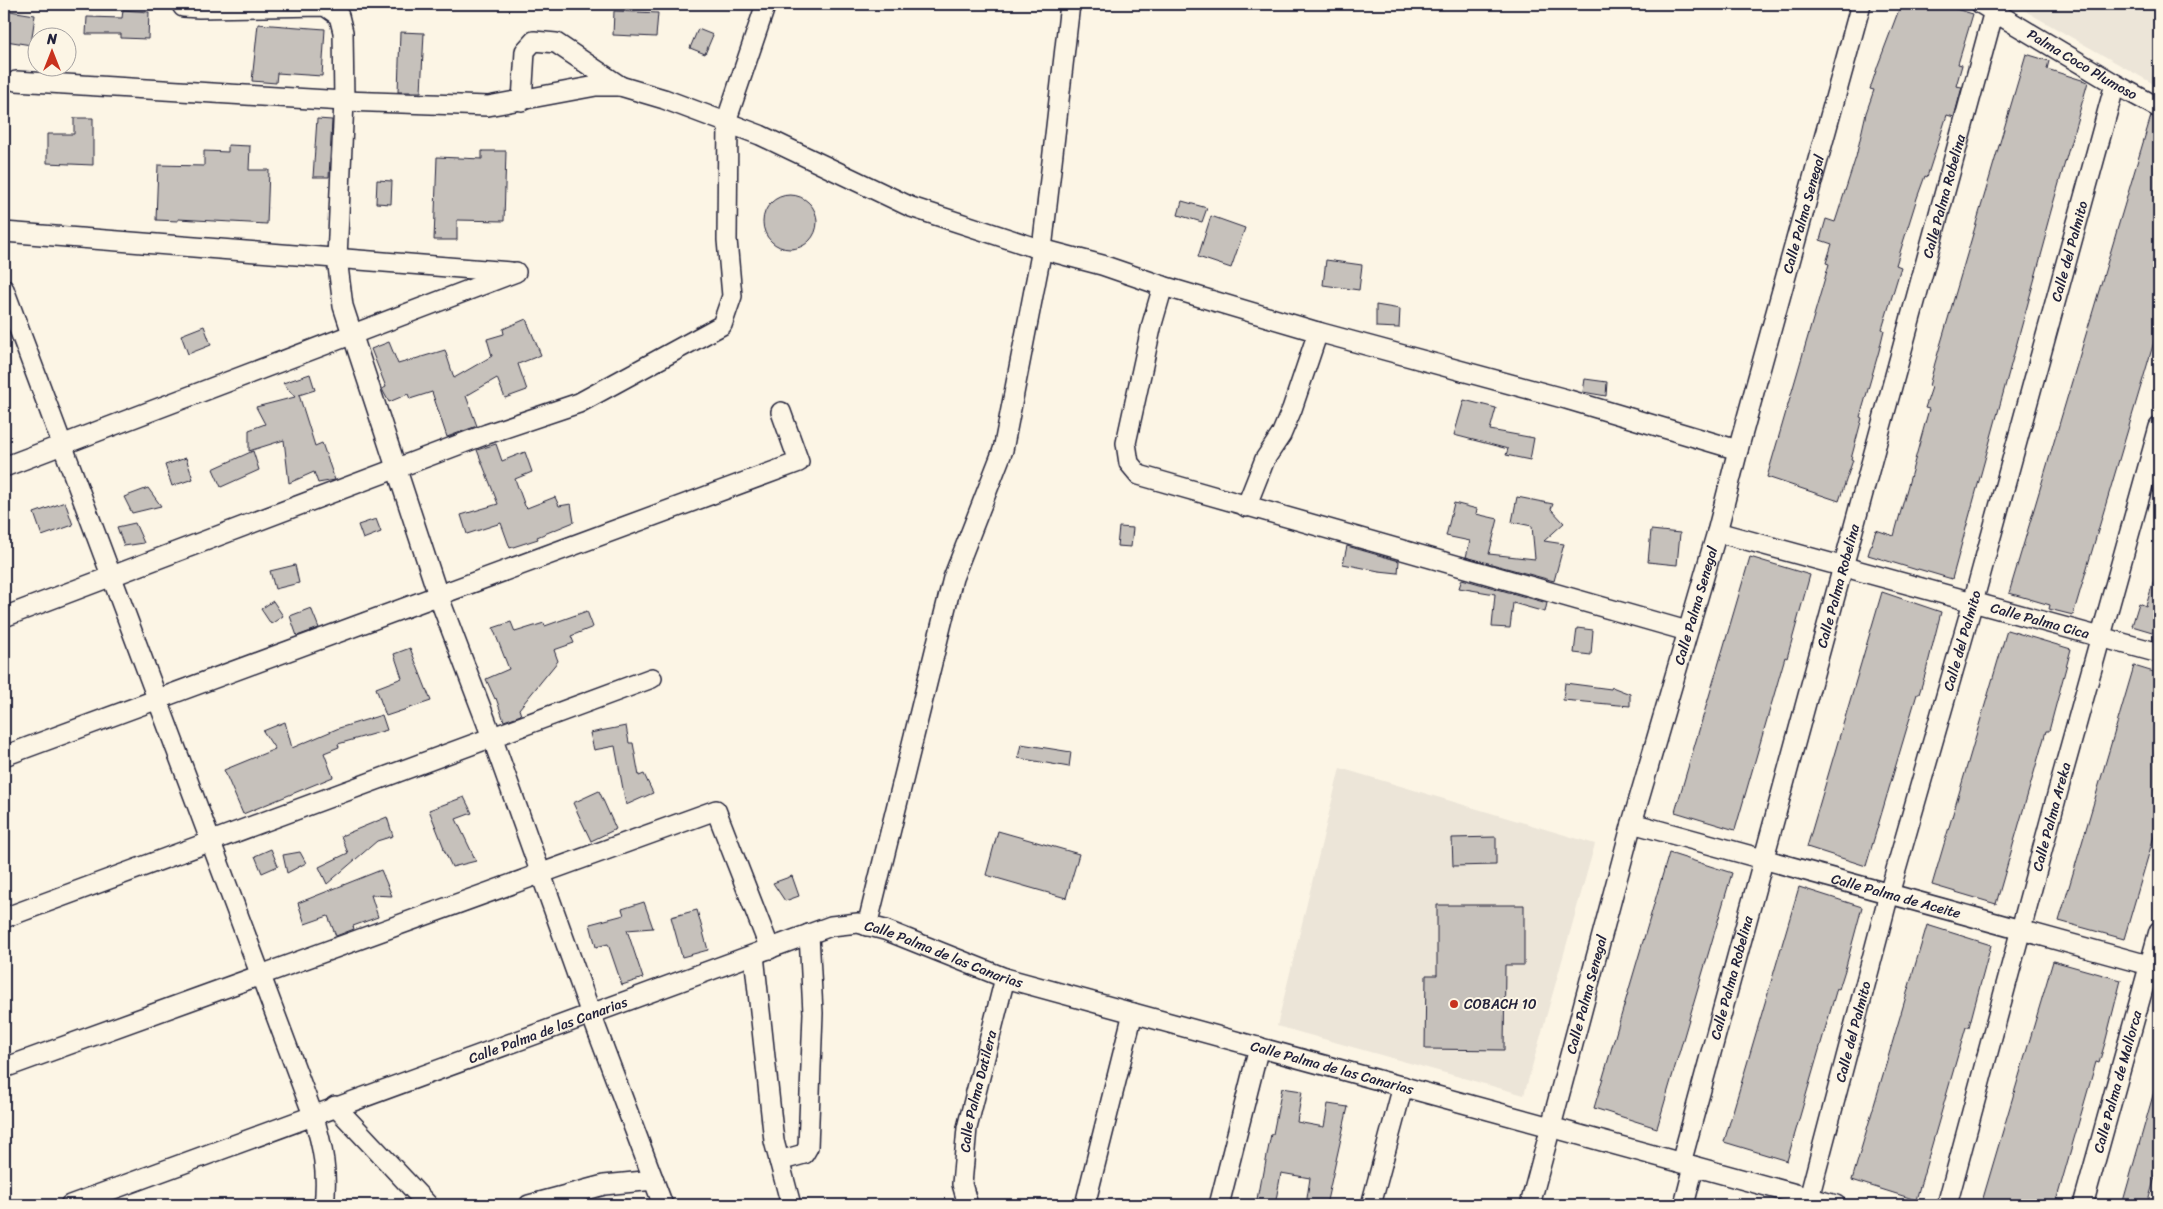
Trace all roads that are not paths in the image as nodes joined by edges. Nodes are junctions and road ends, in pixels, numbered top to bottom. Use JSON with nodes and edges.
{"nodes":[{"id":1,"x":181,"y":4,"type":"edge"},
{"id":2,"x":766,"y":4,"type":"edge"},
{"id":3,"x":1070,"y":4,"type":"edge"},
{"id":4,"x":1861,"y":4,"type":"edge"},
{"id":5,"x":1987,"y":7,"type":"edge"},
{"id":6,"x":16,"y":81,"type":"dead end"},
{"id":7,"x":2115,"y":84,"type":"junction"},
{"id":8,"x":620,"y":86,"type":"junction"},
{"id":9,"x":344,"y":101,"type":"junction"},
{"id":10,"x":522,"y":101,"type":"junction"},
{"id":11,"x":2159,"y":108,"type":"edge"},
{"id":12,"x":728,"y":123,"type":"junction"},
{"id":13,"x":4,"y":232,"type":"edge"},
{"id":14,"x":1042,"y":250,"type":"junction"},
{"id":15,"x":337,"y":258,"type":"junction"},
{"id":16,"x":1163,"y":286,"type":"junction"},
{"id":17,"x":4,"y":289,"type":"edge"},
{"id":18,"x":1318,"y":332,"type":"junction"},
{"id":19,"x":351,"y":335,"type":"junction"},
{"id":20,"x":781,"y":412,"type":"dead end"},
{"id":21,"x":2159,"y":427,"type":"edge"},
{"id":22,"x":62,"y":445,"type":"junction"},
{"id":23,"x":1738,"y":450,"type":"junction"},
{"id":24,"x":4,"y":467,"type":"edge"},
{"id":25,"x":396,"y":468,"type":"junction"},
{"id":26,"x":1246,"y":506,"type":"junction"},
{"id":27,"x":1717,"y":532,"type":"junction"},
{"id":28,"x":1844,"y":567,"type":"junction"},
{"id":29,"x":111,"y":576,"type":"junction"},
{"id":30,"x":438,"y":595,"type":"junction"},
{"id":31,"x":1973,"y":602,"type":"junction"},
{"id":32,"x":4,"y":617,"type":"edge"},
{"id":33,"x":1687,"y":632,"type":"junction"},
{"id":34,"x":2100,"y":637,"type":"junction"},
{"id":35,"x":2159,"y":653,"type":"edge"},
{"id":36,"x":652,"y":678,"type":"dead end"},
{"id":37,"x":158,"y":700,"type":"junction"},
{"id":38,"x":492,"y":737,"type":"junction"},
{"id":39,"x":4,"y":756,"type":"edge"},
{"id":40,"x":1632,"y":822,"type":"junction"},
{"id":41,"x":211,"y":842,"type":"junction"},
{"id":42,"x":1762,"y":859,"type":"junction"},
{"id":43,"x":542,"y":873,"type":"junction"},
{"id":44,"x":1889,"y":894,"type":"junction"},
{"id":45,"x":4,"y":918,"type":"edge"},
{"id":46,"x":867,"y":926,"type":"junction"},
{"id":47,"x":2020,"y":930,"type":"junction"},
{"id":48,"x":2159,"y":931,"type":"edge"},
{"id":49,"x":809,"y":934,"type":"junction"},
{"id":50,"x":762,"y":952,"type":"junction"},
{"id":51,"x":2155,"y":967,"type":"edge"},
{"id":52,"x":261,"y":975,"type":"junction"},
{"id":53,"x":1005,"y":978,"type":"junction"},
{"id":54,"x":1133,"y":1013,"type":"junction"},
{"id":55,"x":591,"y":1014,"type":"junction"},
{"id":56,"x":1260,"y":1047,"type":"junction"},
{"id":57,"x":4,"y":1068,"type":"edge"},
{"id":58,"x":1403,"y":1086,"type":"junction"},
{"id":59,"x":335,"y":1106,"type":"junction"},
{"id":60,"x":313,"y":1115,"type":"junction"},
{"id":61,"x":1552,"y":1127,"type":"junction"},
{"id":62,"x":779,"y":1161,"type":"junction"},
{"id":63,"x":1687,"y":1164,"type":"junction"},
{"id":64,"x":654,"y":1180,"type":"junction"},
{"id":65,"x":1809,"y":1198,"type":"junction"},
{"id":66,"x":70,"y":1205,"type":"edge"},
{"id":67,"x":324,"y":1205,"type":"edge"},
{"id":68,"x":428,"y":1205,"type":"edge"},
{"id":69,"x":529,"y":1205,"type":"edge"},
{"id":70,"x":663,"y":1205,"type":"edge"},
{"id":71,"x":791,"y":1205,"type":"edge"},
{"id":72,"x":968,"y":1205,"type":"edge"},
{"id":73,"x":1086,"y":1205,"type":"edge"},
{"id":74,"x":1218,"y":1205,"type":"edge"},
{"id":75,"x":1371,"y":1205,"type":"edge"},
{"id":76,"x":1530,"y":1205,"type":"edge"},
{"id":77,"x":1684,"y":1205,"type":"edge"},
{"id":78,"x":1836,"y":1205,"type":"edge"},
{"id":79,"x":1946,"y":1205,"type":"edge"},
{"id":80,"x":2083,"y":1205,"type":"edge"}],
"edges":[{"from":1,"to":9,"type":"street"},
{"from":2,"to":12,"type":"street"},
{"from":3,"to":14,"type":"street"},
{"from":4,"to":23,"type":"street","name":"Calle Palma Senegal"},
{"from":5,"to":7,"type":"street","name":"Palma Coco Plumoso"},
{"from":5,"to":28,"type":"street","name":"Calle Palma Robelina"},
{"from":6,"to":9,"type":"street"},
{"from":7,"to":11,"type":"street","name":"Palma Coco Plumoso"},
{"from":7,"to":31,"type":"street","name":"Calle del Palmito"},
{"from":8,"to":10,"type":"street"},
{"from":8,"to":10,"type":"street"},
{"from":8,"to":12,"type":"street"},
{"from":9,"to":10,"type":"street"},
{"from":9,"to":15,"type":"street"},
{"from":12,"to":14,"type":"street"},
{"from":12,"to":25,"type":"street"},
{"from":13,"to":15,"type":"street"},
{"from":14,"to":16,"type":"street"},
{"from":14,"to":46,"type":"street"},
{"from":15,"to":19,"type":"street"},
{"from":15,"to":19,"type":"street"},
{"from":16,"to":18,"type":"street"},
{"from":16,"to":26,"type":"street"},
{"from":17,"to":22,"type":"street"},
{"from":18,"to":23,"type":"street"},
{"from":18,"to":26,"type":"street"},
{"from":19,"to":22,"type":"street"},
{"from":19,"to":25,"type":"street"},
{"from":20,"to":30,"type":"street"},
{"from":21,"to":34,"type":"street","name":"Calle Palma Areka"},
{"from":22,"to":24,"type":"street"},
{"from":22,"to":29,"type":"street"},
{"from":23,"to":27,"type":"street","name":"Calle Palma Senegal"},
{"from":25,"to":29,"type":"street"},
{"from":25,"to":30,"type":"street"},
{"from":26,"to":33,"type":"street"},
{"from":27,"to":28,"type":"street","name":"Calle Palma Cica"},
{"from":27,"to":33,"type":"street","name":"Calle Palma Senegal"},
{"from":28,"to":31,"type":"street","name":"Calle Palma Cica"},
{"from":28,"to":42,"type":"street","name":"Calle Palma Robelina"},
{"from":29,"to":32,"type":"street"},
{"from":29,"to":37,"type":"street"},
{"from":30,"to":37,"type":"street"},
{"from":30,"to":38,"type":"street"},
{"from":31,"to":34,"type":"street","name":"Calle Palma Cica"},
{"from":31,"to":44,"type":"street","name":"Calle del Palmito"},
{"from":33,"to":40,"type":"street","name":"Calle Palma Senegal"},
{"from":34,"to":35,"type":"street","name":"Calle Palma Cica"},
{"from":34,"to":47,"type":"street","name":"Calle Palma Areka"},
{"from":36,"to":38,"type":"street"},
{"from":37,"to":39,"type":"street"},
{"from":37,"to":41,"type":"street"},
{"from":38,"to":41,"type":"street"},
{"from":38,"to":43,"type":"street"},
{"from":40,"to":42,"type":"street","name":"Calle Palma de Aceite"},
{"from":40,"to":61,"type":"street","name":"Calle Palma Senegal"},
{"from":41,"to":45,"type":"street"},
{"from":41,"to":52,"type":"street"},
{"from":42,"to":44,"type":"street","name":"Calle Palma de Aceite"},
{"from":42,"to":63,"type":"street","name":"Calle Palma Robelina"},
{"from":43,"to":50,"type":"street"},
{"from":43,"to":52,"type":"street"},
{"from":43,"to":55,"type":"street"},
{"from":44,"to":47,"type":"street","name":"Calle Palma de Aceite"},
{"from":44,"to":65,"type":"street","name":"Calle del Palmito"},
{"from":46,"to":49,"type":"street","name":"Calle Palma de las Canarias"},
{"from":46,"to":53,"type":"street","name":"Calle Palma de las Canarias"},
{"from":47,"to":51,"type":"street","name":"Calle Palma de Aceite"},
{"from":47,"to":79,"type":"street","name":"Calle Palma Areka"},
{"from":48,"to":51,"type":"street","name":"Calle Palma de Mallorca"},
{"from":49,"to":50,"type":"street","name":"Calle Palma de las Canarias"},
{"from":49,"to":62,"type":"street"},
{"from":50,"to":55,"type":"street","name":"Calle Palma de las Canarias"},
{"from":50,"to":62,"type":"street"},
{"from":51,"to":80,"type":"street","name":"Calle Palma de Mallorca"},
{"from":52,"to":57,"type":"street"},
{"from":52,"to":60,"type":"street"},
{"from":53,"to":54,"type":"street","name":"Calle Palma de las Canarias"},
{"from":53,"to":72,"type":"street","name":"Calle Palma Datilera"},
{"from":54,"to":56,"type":"street","name":"Calle Palma de las Canarias"},
{"from":54,"to":73,"type":"street"},
{"from":55,"to":59,"type":"street","name":"Calle Palma de las Canarias"},
{"from":55,"to":64,"type":"street"},
{"from":56,"to":58,"type":"street","name":"Calle Palma de las Canarias"},
{"from":56,"to":74,"type":"street"},
{"from":58,"to":61,"type":"street","name":"Calle Palma de las Canarias"},
{"from":58,"to":75,"type":"street"},
{"from":59,"to":60,"type":"street","name":"Calle Palma de las Canarias"},
{"from":59,"to":68,"type":"street"},
{"from":60,"to":66,"type":"street","name":"Calle Palma de las Canarias"},
{"from":60,"to":67,"type":"street"},
{"from":61,"to":63,"type":"street","name":"Calle Palma de las Canarias"},
{"from":61,"to":76,"type":"street","name":"Calle Palma Senegal"},
{"from":62,"to":71,"type":"street"},
{"from":63,"to":65,"type":"street","name":"Calle Palma de las Canarias"},
{"from":63,"to":77,"type":"street","name":"Calle Palma Robelina"},
{"from":64,"to":69,"type":"street"},
{"from":64,"to":70,"type":"street"},
{"from":65,"to":78,"type":"street","name":"Calle Palma de las Canarias"}]}
